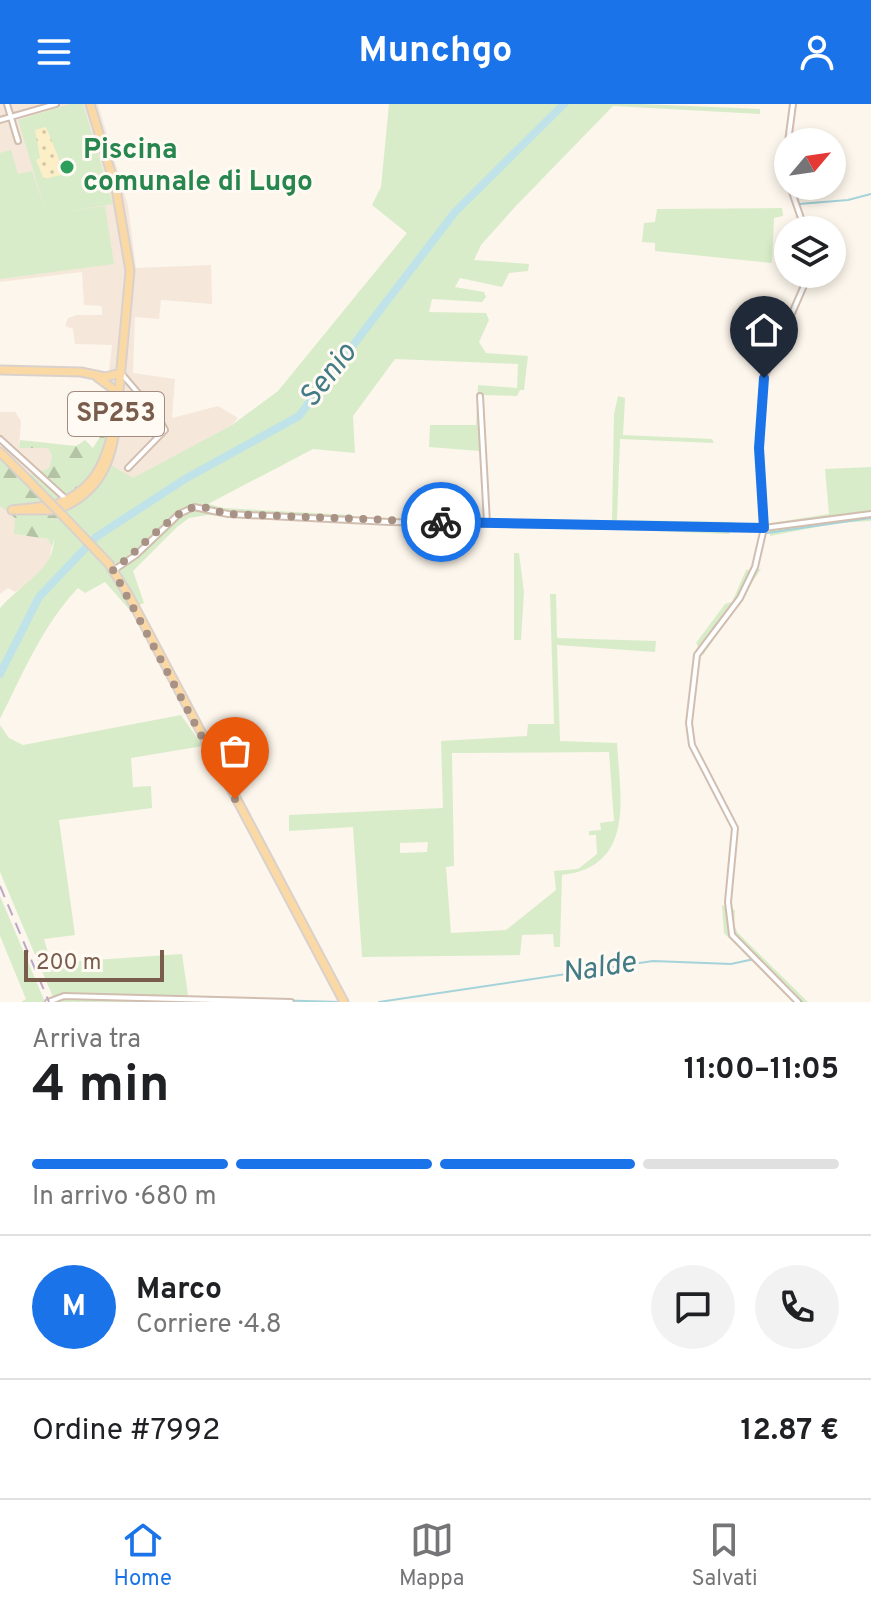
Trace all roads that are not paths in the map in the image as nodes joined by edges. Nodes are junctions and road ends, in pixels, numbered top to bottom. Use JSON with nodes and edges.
{"nodes":[{"id":1,"x":7,"y":104,"type":"edge"},
{"id":2,"x":56,"y":104,"type":"edge"},
{"id":3,"x":90,"y":104,"type":"edge"},
{"id":4,"x":793,"y":104,"type":"edge"},
{"id":5,"x":11,"y":117,"type":"junction"},
{"id":6,"x":0,"y":120,"type":"edge"},
{"id":7,"x":790,"y":128,"type":"edge"},
{"id":8,"x":18,"y":141,"type":"dead end"},
{"id":9,"x":803,"y":288,"type":"edge"},
{"id":10,"x":0,"y":370,"type":"edge"},
{"id":11,"x":121,"y":373,"type":"junction"},
{"id":12,"x":92,"y":374,"type":"junction"},
{"id":13,"x":480,"y":396,"type":"dead end"},
{"id":14,"x":118,"y":399,"type":"junction"},
{"id":15,"x":0,"y":439,"type":"edge"},
{"id":16,"x":0,"y":452,"type":"edge"},
{"id":17,"x":128,"y":468,"type":"dead end"},
{"id":18,"x":62,"y":503,"type":"joint"},
{"id":19,"x":49,"y":508,"type":"dead end"},
{"id":20,"x":0,"y":510,"type":"edge"},
{"id":21,"x":871,"y":514,"type":"edge"},
{"id":22,"x":487,"y":523,"type":"junction"},
{"id":23,"x":764,"y":528,"type":"junction"},
{"id":24,"x":111,"y":567,"type":"junction"},
{"id":25,"x":48,"y":1002,"type":"edge"},
{"id":26,"x":291,"y":1002,"type":"edge"},
{"id":27,"x":344,"y":1002,"type":"edge"},
{"id":28,"x":798,"y":1002,"type":"edge"}],
"edges":[{"from":1,"to":5,"type":"street"},
{"from":2,"to":5,"type":"street"},
{"from":3,"to":11,"type":"main road"},
{"from":4,"to":7,"type":"street"},
{"from":5,"to":6,"type":"street"},
{"from":5,"to":8,"type":"street"},
{"from":9,"to":23,"type":"street"},
{"from":10,"to":12,"type":"main road","number":"SP253"},
{"from":11,"to":12,"type":"main road","number":"SP253"},
{"from":11,"to":14,"type":"main road","number":"SP253"},
{"from":11,"to":17,"type":"street"},
{"from":12,"to":14,"type":"main road","number":"SP253"},
{"from":13,"to":22,"type":"street"},
{"from":14,"to":18,"type":"main road","number":"SP253"},
{"from":15,"to":18,"type":"street"},
{"from":16,"to":24,"type":"main road","bridge":true},
{"from":19,"to":20,"type":"main road"},
{"from":21,"to":23,"type":"street"},
{"from":22,"to":23,"type":"street"},
{"from":22,"to":24,"type":"street"},
{"from":23,"to":28,"type":"street"},
{"from":24,"to":27,"type":"main road"},
{"from":25,"to":26,"type":"street"}]}
